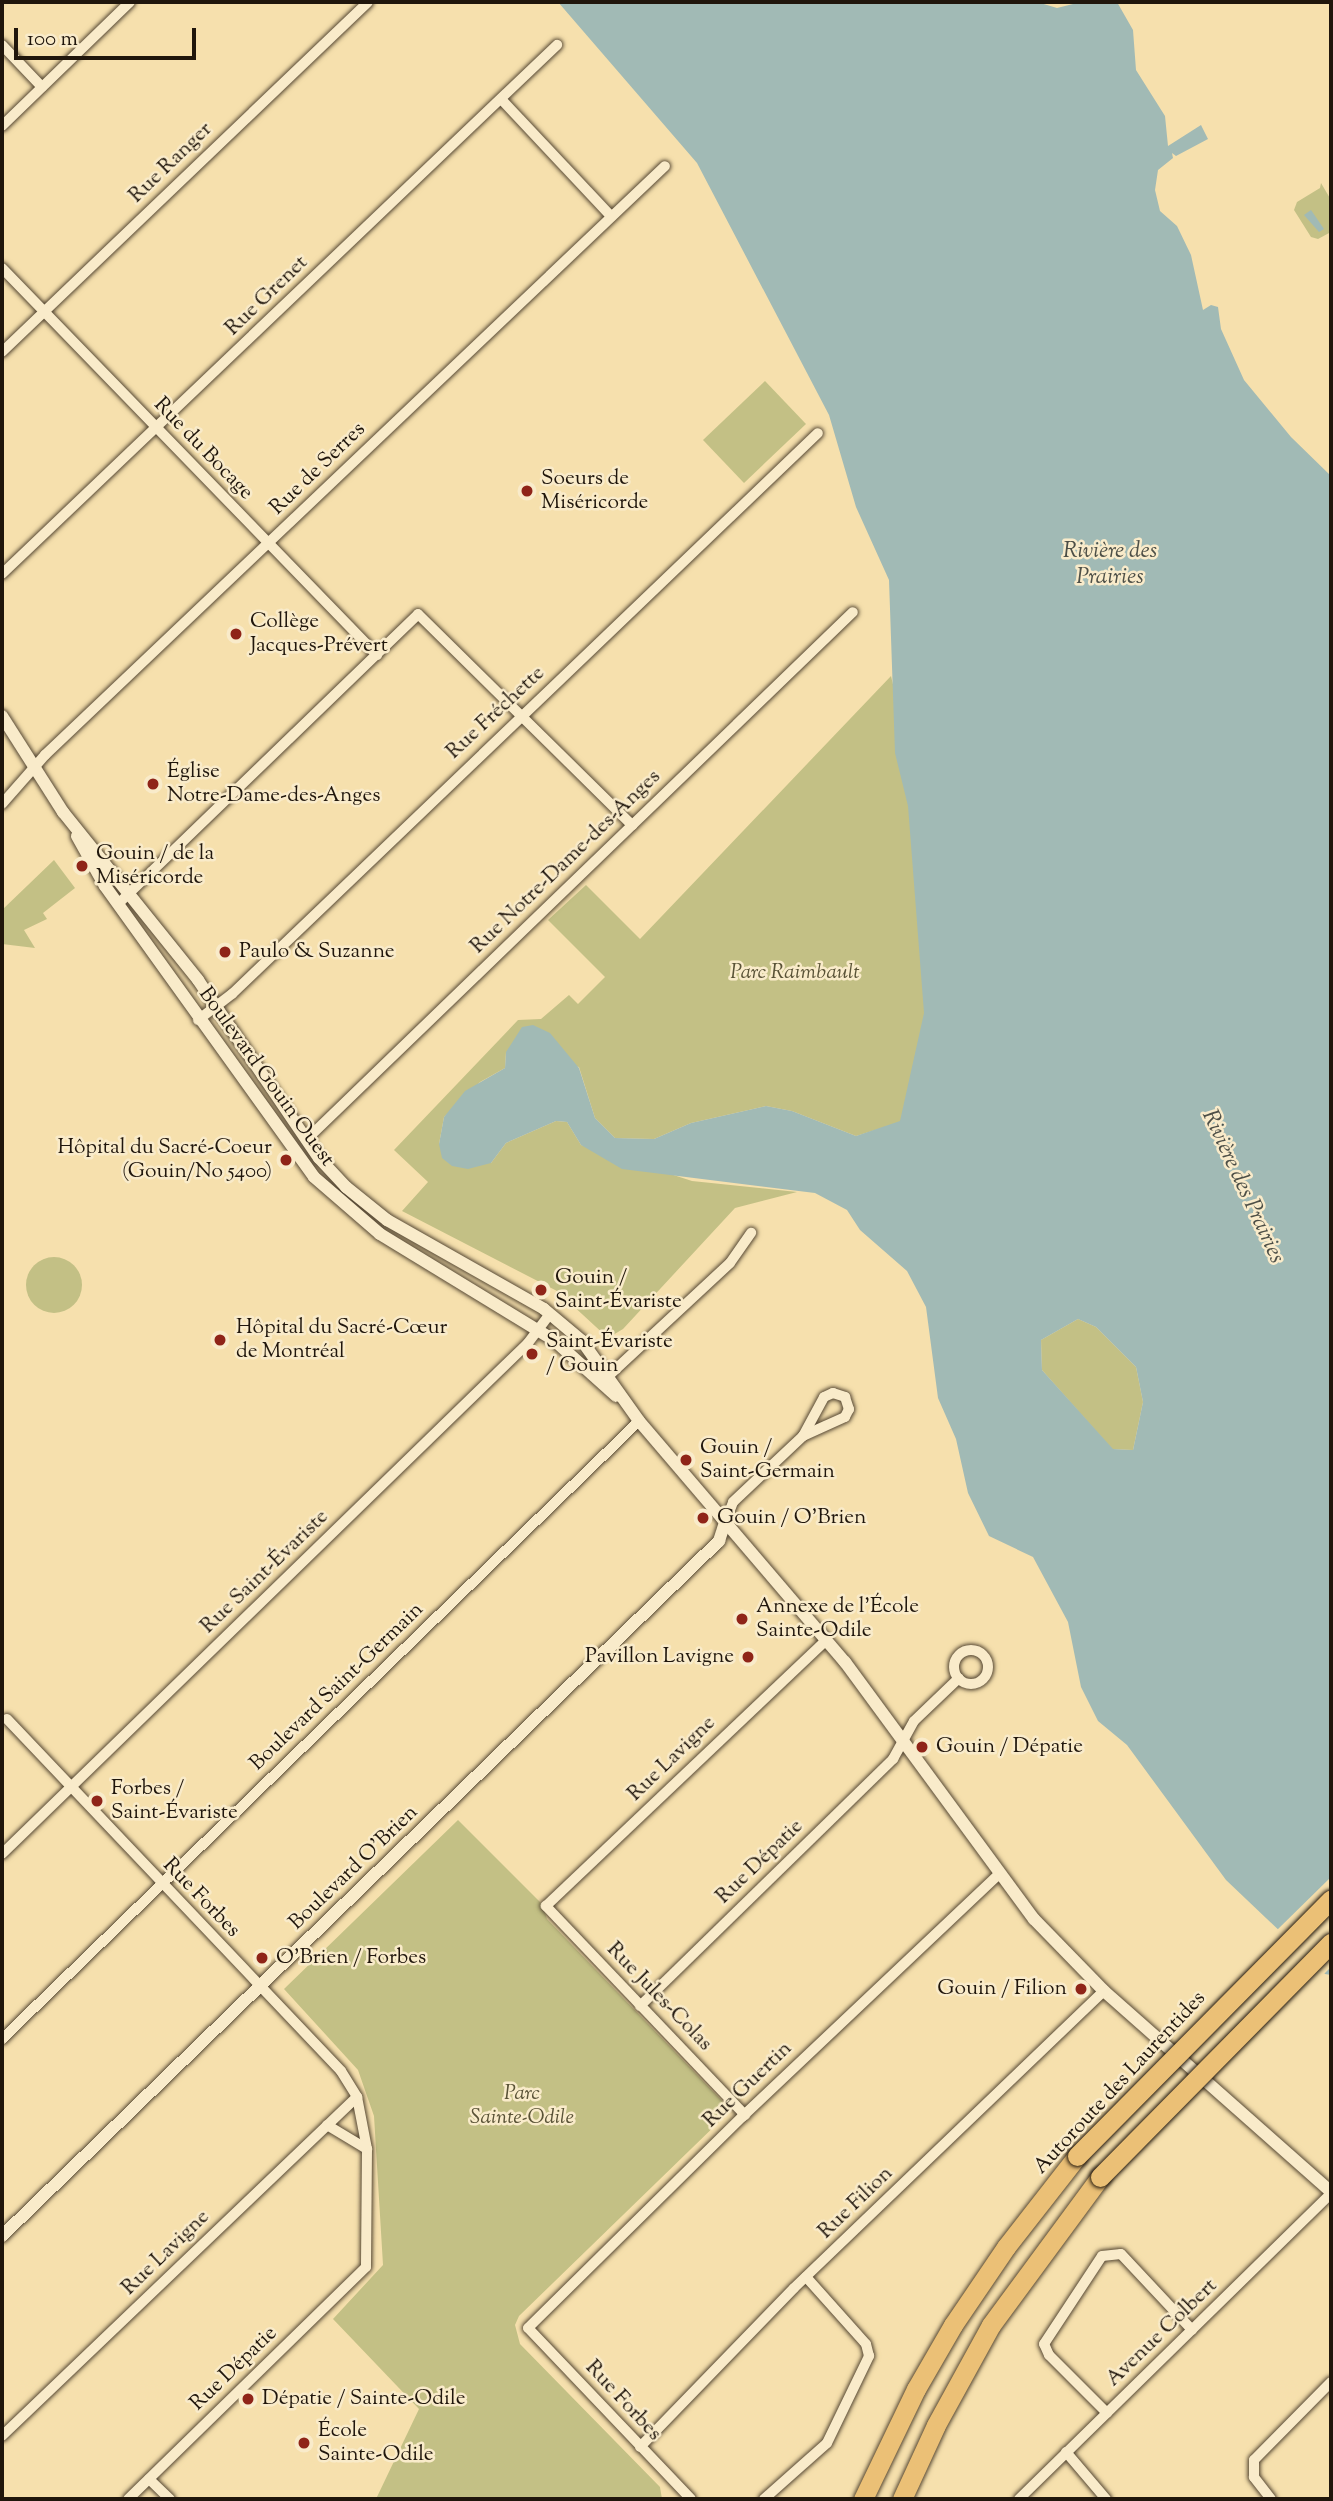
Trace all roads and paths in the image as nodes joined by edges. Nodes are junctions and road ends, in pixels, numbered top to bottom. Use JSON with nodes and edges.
{"nodes":[{"id":1,"x":130,"y":2,"type":"edge"},
{"id":2,"x":368,"y":2,"type":"edge"},
{"id":3,"x":558,"y":45,"type":"dead end"},
{"id":4,"x":2,"y":46,"type":"edge"},
{"id":5,"x":42,"y":87,"type":"junction"},
{"id":6,"x":501,"y":99,"type":"junction"},
{"id":7,"x":2,"y":126,"type":"edge"},
{"id":8,"x":665,"y":166,"type":"dead end"},
{"id":9,"x":611,"y":216,"type":"junction"},
{"id":10,"x":2,"y":268,"type":"edge"},
{"id":11,"x":43,"y":312,"type":"junction"},
{"id":12,"x":2,"y":352,"type":"edge"},
{"id":13,"x":157,"y":428,"type":"junction"},
{"id":14,"x":818,"y":433,"type":"dead end"},
{"id":15,"x":267,"y":544,"type":"junction"},
{"id":16,"x":2,"y":574,"type":"edge"},
{"id":17,"x":853,"y":611,"type":"dead end"},
{"id":18,"x":377,"y":655,"type":"junction"},
{"id":19,"x":2,"y":716,"type":"edge"},
{"id":20,"x":522,"y":717,"type":"junction"},
{"id":21,"x":33,"y":769,"type":"junction"},
{"id":22,"x":2,"y":804,"type":"edge"},
{"id":23,"x":63,"y":813,"type":"junction"},
{"id":24,"x":632,"y":825,"type":"junction"},
{"id":25,"x":130,"y":893,"type":"junction"},
{"id":26,"x":118,"y":904,"type":"junction"},
{"id":27,"x":216,"y":1007,"type":"junction"},
{"id":28,"x":198,"y":1020,"type":"junction"},
{"id":29,"x":306,"y":1140,"type":"junction"},
{"id":30,"x":751,"y":1233,"type":"dead end"},
{"id":31,"x":550,"y":1314,"type":"junction"},
{"id":32,"x":539,"y":1330,"type":"junction"},
{"id":33,"x":605,"y":1379,"type":"junction"},
{"id":34,"x":639,"y":1421,"type":"junction"},
{"id":35,"x":803,"y":1436,"type":"junction"},
{"id":36,"x":726,"y":1523,"type":"junction"},
{"id":37,"x":827,"y":1640,"type":"junction"},
{"id":38,"x":959,"y":1678,"type":"dead end"},
{"id":39,"x":7,"y":1719,"type":"dead end"},
{"id":40,"x":902,"y":1742,"type":"junction"},
{"id":41,"x":70,"y":1788,"type":"junction"},
{"id":42,"x":2,"y":1854,"type":"edge"},
{"id":43,"x":999,"y":1874,"type":"junction"},
{"id":44,"x":162,"y":1885,"type":"junction"},
{"id":45,"x":1331,"y":1899,"type":"edge"},
{"id":46,"x":546,"y":1906,"type":"joint"},
{"id":47,"x":1331,"y":1943,"type":"edge"},
{"id":48,"x":259,"y":1987,"type":"junction"},
{"id":49,"x":1104,"y":1991,"type":"junction"},
{"id":50,"x":640,"y":2006,"type":"junction"},
{"id":51,"x":2,"y":2039,"type":"edge"},
{"id":52,"x":357,"y":2097,"type":"junction"},
{"id":53,"x":745,"y":2115,"type":"junction"},
{"id":54,"x":327,"y":2125,"type":"junction"},
{"id":55,"x":367,"y":2149,"type":"junction"},
{"id":56,"x":1331,"y":2193,"type":"edge"},
{"id":57,"x":2,"y":2236,"type":"edge"},
{"id":58,"x":366,"y":2267,"type":"joint"},
{"id":59,"x":806,"y":2277,"type":"junction"},
{"id":60,"x":528,"y":2328,"type":"joint"},
{"id":61,"x":1192,"y":2330,"type":"junction"},
{"id":62,"x":1331,"y":2382,"type":"edge"},
{"id":63,"x":1107,"y":2413,"type":"junction"},
{"id":64,"x":2,"y":2436,"type":"edge"},
{"id":65,"x":640,"y":2447,"type":"junction"},
{"id":66,"x":1066,"y":2452,"type":"junction"},
{"id":67,"x":149,"y":2479,"type":"junction"},
{"id":68,"x":688,"y":2498,"type":"edge"},
{"id":69,"x":128,"y":2499,"type":"edge"},
{"id":70,"x":170,"y":2499,"type":"edge"},
{"id":71,"x":764,"y":2499,"type":"edge"},
{"id":72,"x":863,"y":2499,"type":"edge"},
{"id":73,"x":902,"y":2499,"type":"edge"},
{"id":74,"x":1019,"y":2499,"type":"edge"},
{"id":75,"x":1106,"y":2499,"type":"edge"},
{"id":76,"x":1271,"y":2499,"type":"edge"}],
"edges":[{"from":1,"to":5,"type":"street"},
{"from":2,"to":11,"type":"street","name":"Rue Ranger"},
{"from":3,"to":6,"type":"street","name":"Rue Grenet"},
{"from":4,"to":5,"type":"street"},
{"from":5,"to":7,"type":"street"},
{"from":6,"to":9,"type":"street"},
{"from":6,"to":13,"type":"street","name":"Rue Grenet"},
{"from":8,"to":9,"type":"street","name":"Rue de Serres"},
{"from":9,"to":15,"type":"street","name":"Rue de Serres"},
{"from":10,"to":11,"type":"street","name":"Rue du Bocage"},
{"from":11,"to":12,"type":"street","name":"Rue Ranger"},
{"from":11,"to":13,"type":"street","name":"Rue du Bocage"},
{"from":13,"to":15,"type":"street","name":"Rue du Bocage"},
{"from":13,"to":16,"type":"street","name":"Rue Grenet"},
{"from":14,"to":20,"type":"street","name":"Rue Fréchette"},
{"from":15,"to":18,"type":"street","name":"Rue du Bocage"},
{"from":15,"to":21,"type":"street","name":"Rue de Serres"},
{"from":17,"to":24,"type":"street","name":"Rue Notre-Dame-des-Anges"},
{"from":18,"to":20,"type":"street"},
{"from":18,"to":25,"type":"street"},
{"from":19,"to":21,"type":"street","name":"Boulevard Gouin Ouest"},
{"from":20,"to":24,"type":"street"},
{"from":20,"to":27,"type":"street","name":"Rue Fréchette"},
{"from":21,"to":22,"type":"street","name":"Rue de Serres"},
{"from":21,"to":23,"type":"street","name":"Boulevard Gouin Ouest"},
{"from":23,"to":25,"type":"street","name":"Boulevard Gouin Ouest"},
{"from":23,"to":26,"type":"street","name":"Boulevard Gouin Ouest"},
{"from":24,"to":29,"type":"street","name":"Rue Notre-Dame-des-Anges"},
{"from":25,"to":26,"type":"street"},
{"from":25,"to":27,"type":"street","name":"Boulevard Gouin Ouest"},
{"from":26,"to":28,"type":"street","name":"Boulevard Gouin Ouest"},
{"from":27,"to":28,"type":"street","name":"Rue Fréchette"},
{"from":27,"to":29,"type":"street","name":"Boulevard Gouin Ouest"},
{"from":28,"to":32,"type":"street","name":"Boulevard Gouin Ouest"},
{"from":29,"to":31,"type":"street","name":"Boulevard Gouin Ouest"},
{"from":30,"to":33,"type":"street"},
{"from":31,"to":32,"type":"street","name":"Rue Saint-Évariste"},
{"from":31,"to":33,"type":"street","name":"Boulevard Gouin Ouest"},
{"from":32,"to":33,"type":"street","name":"Boulevard Gouin Ouest"},
{"from":32,"to":41,"type":"street","name":"Rue Saint-Évariste"},
{"from":33,"to":34,"type":"street","name":"Boulevard Gouin Ouest"},
{"from":34,"to":36,"type":"street","name":"Boulevard Gouin Ouest"},
{"from":34,"to":44,"type":"street","name":"Boulevard Saint-Germain"},
{"from":35,"to":35,"type":"street"},
{"from":35,"to":36,"type":"street"},
{"from":36,"to":37,"type":"street","name":"Boulevard Gouin Ouest"},
{"from":36,"to":48,"type":"street","name":"Boulevard O'Brien"},
{"from":37,"to":40,"type":"street","name":"Boulevard Gouin Ouest"},
{"from":37,"to":46,"type":"street","name":"Rue Lavigne"},
{"from":38,"to":40,"type":"street","name":"Rue Dépatie"},
{"from":39,"to":41,"type":"street","name":"Rue Forbes"},
{"from":40,"to":43,"type":"street","name":"Boulevard Gouin Ouest"},
{"from":40,"to":50,"type":"street","name":"Rue Dépatie"},
{"from":41,"to":42,"type":"street","name":"Rue Saint-Évariste"},
{"from":41,"to":44,"type":"street","name":"Rue Forbes"},
{"from":43,"to":49,"type":"street","name":"Boulevard Gouin Ouest"},
{"from":43,"to":53,"type":"street","name":"Rue Guertin"},
{"from":44,"to":48,"type":"street","name":"Rue Forbes"},
{"from":44,"to":51,"type":"street","name":"Boulevard Saint-Germain"},
{"from":45,"to":72,"type":"highway","name":"Autoroute des Laurentides","bridge":true},
{"from":46,"to":50,"type":"street","name":"Rue Jules-Colas"},
{"from":47,"to":73,"type":"highway","bridge":true},
{"from":48,"to":52,"type":"street","name":"Rue Forbes"},
{"from":48,"to":57,"type":"street","name":"Boulevard O'Brien"},
{"from":49,"to":56,"type":"street","name":"Boulevard Gouin Ouest"},
{"from":49,"to":59,"type":"street","name":"Rue Filion"},
{"from":50,"to":53,"type":"street","name":"Rue Jules-Colas"},
{"from":52,"to":54,"type":"street","name":"Rue Lavigne"},
{"from":52,"to":55,"type":"street","name":"Rue Forbes"},
{"from":53,"to":60,"type":"street","name":"Rue Guertin"},
{"from":54,"to":55,"type":"street"},
{"from":54,"to":64,"type":"street","name":"Rue Lavigne"},
{"from":55,"to":58,"type":"street","name":"Rue Forbes"},
{"from":56,"to":61,"type":"street","name":"Avenue Colbert"},
{"from":58,"to":67,"type":"street","name":"Rue Dépatie"},
{"from":59,"to":65,"type":"street","name":"Rue Filion"},
{"from":59,"to":71,"type":"street"},
{"from":60,"to":65,"type":"street","name":"Rue Forbes"},
{"from":61,"to":63,"type":"street","name":"Avenue Colbert"},
{"from":61,"to":63,"type":"street"},
{"from":62,"to":76,"type":"street"},
{"from":63,"to":66,"type":"street","name":"Avenue Colbert"},
{"from":65,"to":68,"type":"street","name":"Rue Forbes"},
{"from":66,"to":74,"type":"street","name":"Avenue Colbert"},
{"from":66,"to":75,"type":"street"},
{"from":67,"to":69,"type":"street","name":"Rue Dépatie"},
{"from":67,"to":70,"type":"street"}]}
